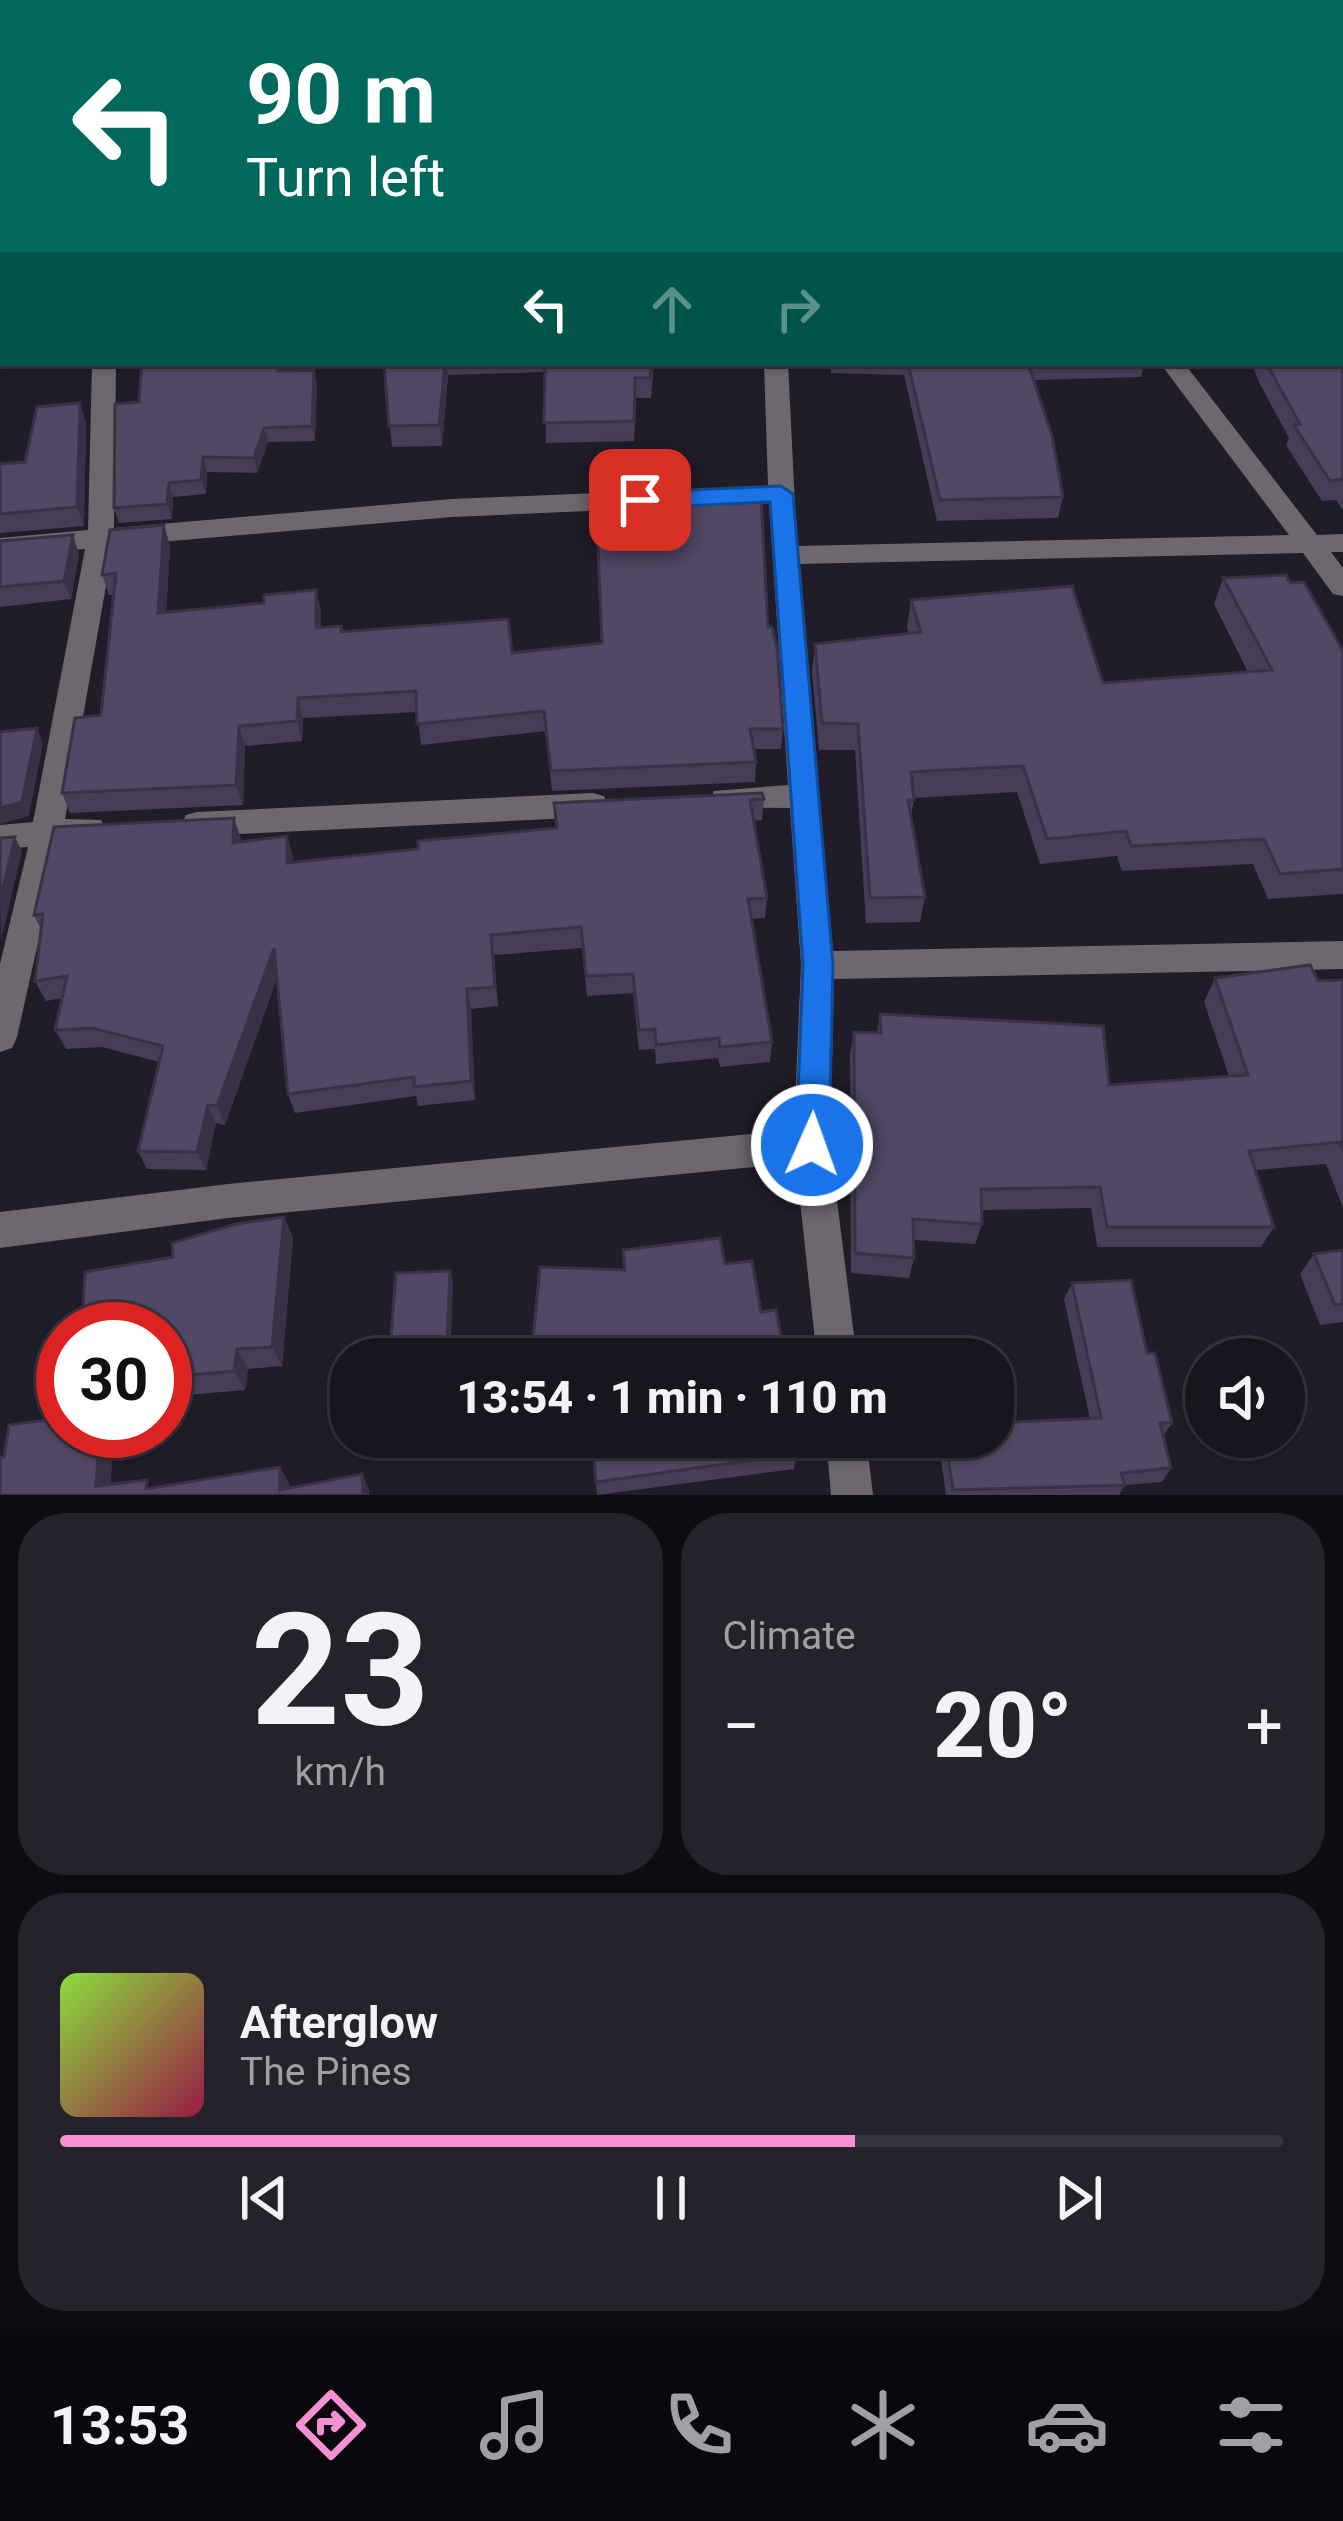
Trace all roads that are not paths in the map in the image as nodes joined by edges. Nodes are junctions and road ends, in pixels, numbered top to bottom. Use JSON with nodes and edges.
{"nodes":[{"id":1,"x":104,"y":366,"type":"edge"},
{"id":2,"x":776,"y":366,"type":"edge"},
{"id":3,"x":1174,"y":366,"type":"edge"},
{"id":4,"x":781,"y":494,"type":"junction"},
{"id":5,"x":100,"y":536,"type":"junction"},
{"id":6,"x":1343,"y":543,"type":"edge"},
{"id":7,"x":1311,"y":544,"type":"junction"},
{"id":8,"x":0,"y":547,"type":"edge"},
{"id":9,"x":784,"y":555,"type":"junction"},
{"id":10,"x":1343,"y":587,"type":"edge"},
{"id":11,"x":802,"y":796,"type":"junction"},
{"id":12,"x":684,"y":801,"type":"edge"},
{"id":13,"x":614,"y":805,"type":"edge"},
{"id":14,"x":165,"y":825,"type":"edge"},
{"id":15,"x":118,"y":827,"type":"edge"},
{"id":16,"x":47,"y":830,"type":"junction"},
{"id":17,"x":0,"y":837,"type":"edge"},
{"id":18,"x":1343,"y":955,"type":"edge"},
{"id":19,"x":818,"y":965,"type":"junction"},
{"id":20,"x":0,"y":1037,"type":"edge"},
{"id":21,"x":812,"y":1145,"type":"junction"},
{"id":22,"x":0,"y":1230,"type":"edge"},
{"id":23,"x":835,"y":1338,"type":"edge"},
{"id":24,"x":848,"y":1458,"type":"edge"},
{"id":25,"x":852,"y":1495,"type":"edge"}],
"edges":[{"from":1,"to":5,"type":"street"},
{"from":2,"to":4,"type":"street"},
{"from":3,"to":7,"type":"street"},
{"from":4,"to":5,"type":"street"},
{"from":4,"to":9,"type":"street"},
{"from":5,"to":8,"type":"street"},
{"from":5,"to":16,"type":"street"},
{"from":6,"to":7,"type":"street"},
{"from":7,"to":9,"type":"street"},
{"from":7,"to":10,"type":"street"},
{"from":9,"to":11,"type":"street"},
{"from":11,"to":12,"type":"street"},
{"from":11,"to":19,"type":"street"},
{"from":13,"to":14,"type":"street"},
{"from":15,"to":16,"type":"street"},
{"from":16,"to":17,"type":"street"},
{"from":16,"to":20,"type":"street"},
{"from":18,"to":19,"type":"street"},
{"from":19,"to":21,"type":"street"},
{"from":21,"to":22,"type":"street"},
{"from":21,"to":23,"type":"street"},
{"from":24,"to":25,"type":"street"}]}
